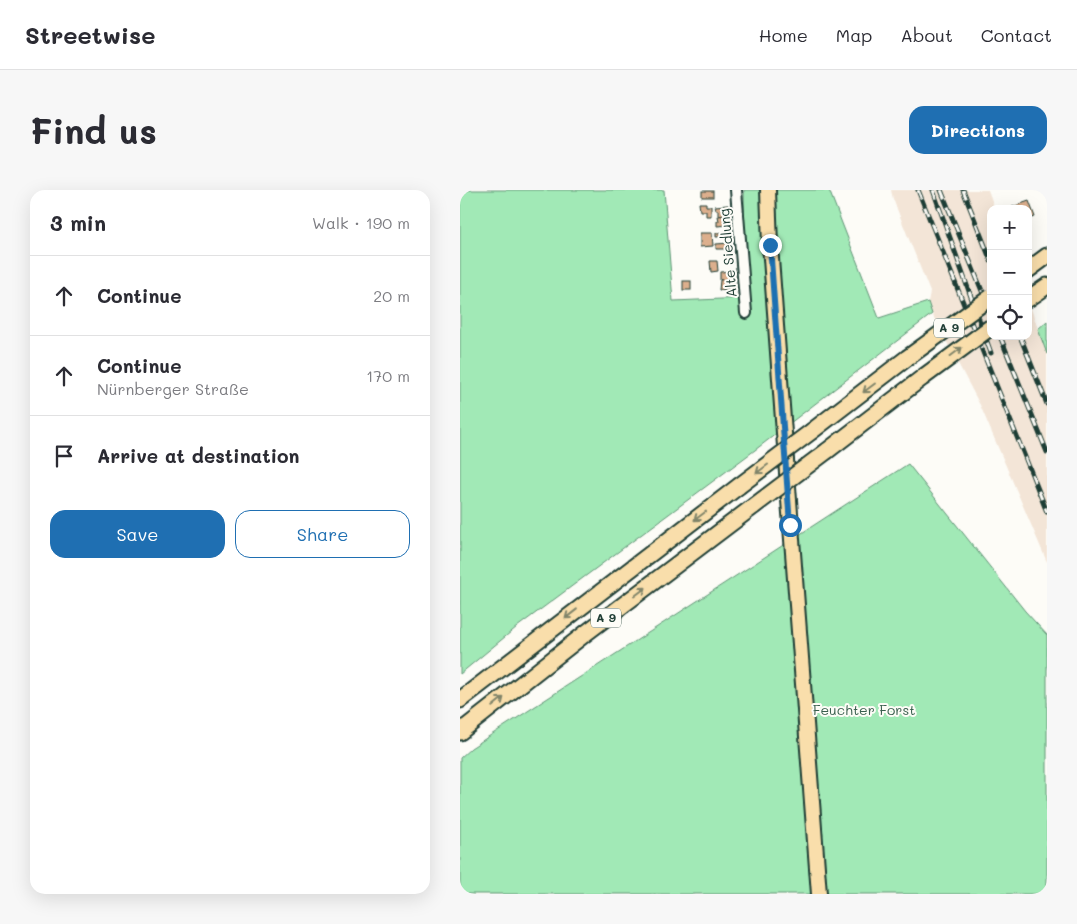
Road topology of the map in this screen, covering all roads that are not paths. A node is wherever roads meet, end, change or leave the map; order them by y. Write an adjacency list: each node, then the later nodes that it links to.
1 (736, 190): 8 (street, Alte Siedlung)
2 (768, 190): 12 (main road)
3 (1047, 256): 4 (highway)
4 (1032, 267)
5 (1047, 286): 6 (highway)
6 (1032, 297)
7 (987, 300): 10 (highway, A 9, one-way to 10, bridge)
8 (746, 314)
9 (987, 330): 11 (highway, A 9, one-way to 9, bridge)
10 (460, 700)
11 (460, 732)
12 (819, 894)

